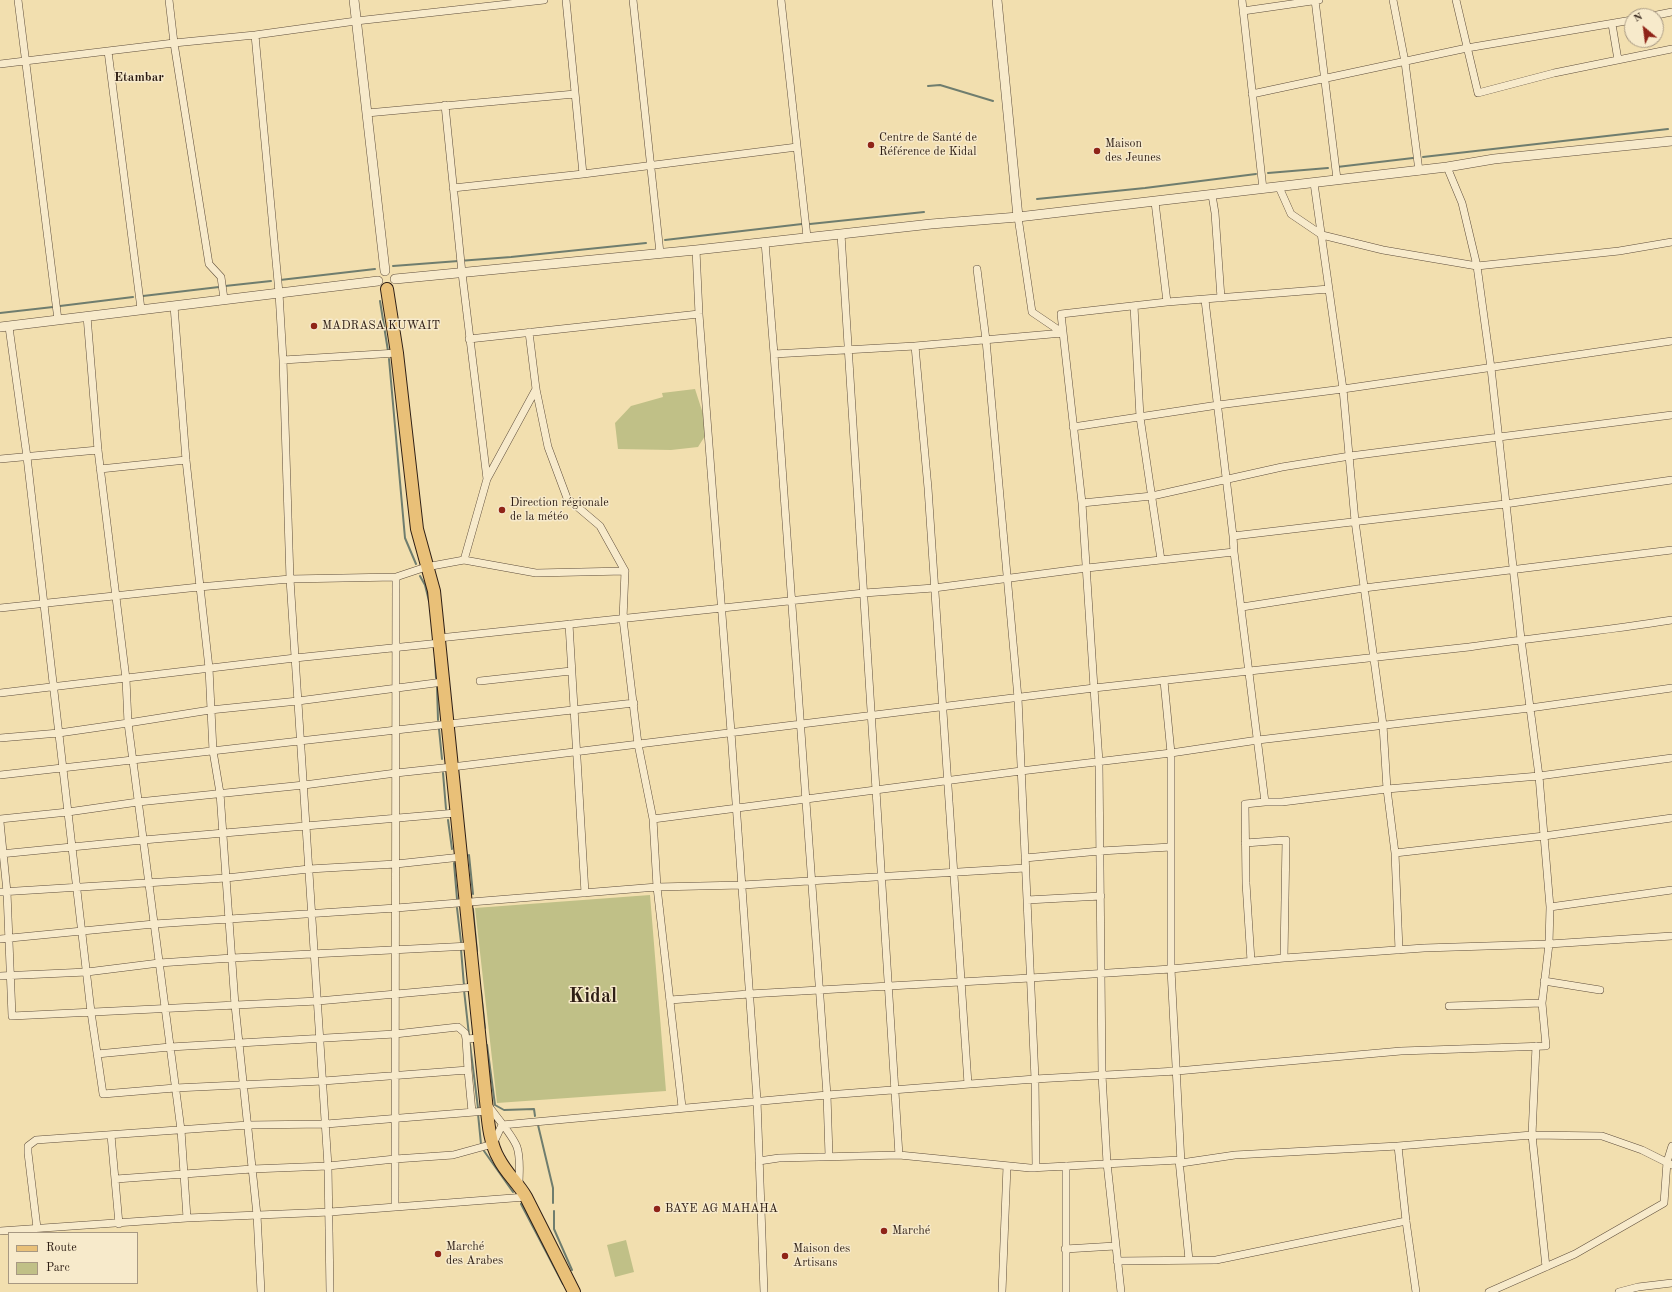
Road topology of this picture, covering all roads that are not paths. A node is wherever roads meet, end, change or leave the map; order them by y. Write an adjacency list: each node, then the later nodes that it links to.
1 (18, 0): 23 (street)
2 (169, 0): 18 (street)
3 (354, 0): 14 (street)
4 (544, 0): 14 (street)
5 (566, 0): 27 (street)
6 (633, 0): 33 (street)
7 (781, 0): 32 (street)
8 (997, 0): 44 (street)
9 (1242, 0): 13 (street)
10 (1316, 0): 13 (street); 26 (street)
11 (1394, 0): 24 (street)
12 (1456, 0): 19 (street)
13 (1243, 11): 28 (street)
14 (356, 21): 17 (street); 30 (street)
15 (1624, 22): 16 (street)
16 (1612, 24): 19 (street); 22 (street)
17 (255, 35): 18 (street); 59 (street)
18 (174, 43): 21 (street); 61 (street)
19 (1467, 48): 22 (street); 24 (street)
20 (1672, 48): 22 (street)
21 (108, 51): 23 (street); 66 (street)
22 (1618, 60)
23 (26, 61): 25 (street); 69 (street)
24 (1406, 62): 26 (street); 35 (street)
25 (0, 64)
26 (1325, 77): 28 (street); 37 (street)
27 (575, 94): 29 (street); 36 (street)
28 (1252, 94): 41 (street)
29 (445, 105): 30 (street); 40 (street)
30 (367, 113): 54 (street)
31 (1672, 141): 34 (street)
32 (797, 147): 33 (street); 47 (street)
33 (650, 166): 36 (street); 51 (street)
34 (1447, 167): 35 (street); 52 (street)
35 (1419, 170): 37 (street)
36 (583, 174): 40 (street)
37 (1337, 179): 38 (street)
38 (1314, 183): 39 (street); 46 (street)
39 (1279, 187): 41 (street); 46 (street)
40 (453, 188): 55 (street)
41 (1263, 189): 42 (street)
42 (1212, 195): 43 (street); 60 (street)
43 (1156, 202): 44 (street); 63 (street)
44 (1018, 217): 45 (street); 72 (street)
45 (841, 234): 47 (street); 77 (street)
46 (1322, 235): 52 (street); 58 (street)
47 (807, 237): 48 (street)
48 (765, 242): 50 (street); 79 (street)
49 (1672, 242): 52 (street)
50 (696, 250): 51 (street); 67 (street)
51 (660, 253): 55 (street)
52 (1477, 266): 81 (street)
53 (977, 269): 74 (street)
54 (386, 271): 56 (street); 57 (street)
55 (462, 273): 56 (street); 73 (street)
56 (395, 279): 57 (street)
57 (383, 285): 59 (street); 78 (main road)
58 (1329, 289): 60 (street); 83 (street)
59 (278, 292): 61 (street); 80 (street)
60 (1221, 298): 62 (street)
61 (224, 299): 64 (street)
62 (1205, 300): 63 (street); 84 (street)
63 (1167, 302): 65 (street)
64 (174, 306): 66 (street); 93 (street)
65 (1134, 306): 72 (street); 86 (street)
66 (141, 309): 68 (street)
67 (699, 314): 71 (street); 123 (street)
68 (87, 316): 69 (street); 89 (street)
69 (58, 320): 70 (street)
70 (5, 327): 91 (street)
71 (528, 332): 73 (street); 82 (street)
72 (1063, 333): 74 (street); 87 (street)
73 (469, 339): 95 (street)
74 (986, 340): 76 (street); 113 (street)
75 (1672, 341): 81 (street)
76 (915, 346): 77 (street); 115 (street)
77 (849, 350): 79 (street); 117 (street)
78 (397, 353): 80 (street); 107 (main road)
79 (774, 354): 119 (street)
80 (282, 360): 112 (street)
81 (1491, 368): 83 (street); 88 (street)
82 (536, 389): 95 (street); 110 (street)
83 (1343, 389): 84 (street); 90 (street)
84 (1218, 404): 86 (street); 96 (street)
85 (1672, 415): 88 (street)
86 (1140, 417): 87 (street); 98 (street)
87 (1073, 427): 99 (street)
88 (1498, 438): 90 (street); 100 (street)
89 (98, 450): 91 (street); 94 (street)
90 (1350, 456): 96 (street); 101 (street)
91 (27, 457): 92 (street); 120 (street)
92 (0, 460)
93 (186, 460): 94 (street); 114 (street)
94 (100, 469): 118 (street)
95 (487, 479): 105 (street)
96 (1226, 480): 98 (street); 102 (street)
97 (1672, 480): 100 (street)
98 (1152, 496): 99 (street); 106 (street)
99 (1082, 503): 108 (street)
100 (1505, 504): 101 (street); 109 (street)
101 (1355, 521): 102 (street); 116 (street)
102 (1233, 536): 104 (street)
103 (1672, 550): 109 (street)
104 (1234, 552): 106 (street); 121 (street)
105 (464, 560): 107 (street); 110 (street)
106 (1161, 560): 108 (street)
107 (426, 567): 111 (street); 128 (main road)
108 (1087, 568): 113 (street); 140 (street)
109 (1514, 570): 116 (street); 127 (street)
110 (625, 571): 124 (street)
111 (396, 577): 112 (street); 129 (street)
112 (290, 579): 114 (street); 130 (street)
113 (1008, 579): 115 (street); 144 (street)
114 (199, 587): 118 (street); 132 (street)
115 (934, 588): 117 (street); 147 (street)
116 (1364, 588): 121 (street); 131 (street)
117 (864, 593): 119 (street); 151 (street)
118 (115, 596): 120 (street); 135 (street)
119 (791, 600): 123 (street); 154 (street)
120 (44, 604): 122 (street); 139 (street)
121 (1242, 607): 133 (street)
122 (0, 608)
123 (721, 608): 124 (street); 157 (street)
124 (624, 619): 126 (street); 146 (street)
125 (1672, 620): 127 (street)
126 (569, 624): 128 (street); 134 (street)
127 (1520, 639): 131 (street); 148 (street)
128 (440, 641): 129 (street); 138 (main road)
129 (397, 648): 130 (street); 142 (street)
130 (296, 658): 132 (street); 145 (street)
131 (1373, 658): 133 (street); 155 (street)
132 (209, 668): 135 (street); 149 (street)
133 (1249, 670): 137 (street); 161 (street)
134 (572, 671): 136 (street); 150 (street)
135 (126, 679): 139 (street); 152 (street)
136 (480, 681)
137 (1164, 681): 140 (street); 165 (street)
138 (443, 682): 142 (street); 153 (main road)
139 (54, 687): 143 (street); 158 (street)
140 (1094, 688): 144 (street); 168 (street)
141 (1672, 688): 148 (street)
142 (395, 689): 145 (street); 156 (street)
143 (0, 694)
144 (1018, 698): 147 (street); 171 (street)
145 (298, 701): 149 (street); 160 (street)
146 (634, 703): 150 (street); 162 (street)
147 (942, 707): 151 (street); 175 (street)
148 (1530, 708): 155 (street); 174 (street)
149 (210, 710): 152 (street); 163 (street)
150 (574, 710): 153 (street); 164 (street)
151 (872, 716): 154 (street); 178 (street)
152 (128, 723): 158 (street); 167 (street)
153 (447, 724): 156 (street); 169 (main road)
154 (800, 724): 157 (street); 180 (street)
155 (1383, 725): 161 (street); 177 (street)
156 (396, 730): 160 (street); 172 (street)
157 (731, 732): 162 (street); 183 (street)
158 (59, 733): 159 (street); 170 (street)
159 (0, 738)
160 (301, 740): 163 (street); 176 (street)
161 (1258, 740): 165 (street); 182 (street)
162 (638, 744): 164 (street); 188 (street)
163 (213, 751): 167 (street); 179 (street)
164 (577, 751): 169 (street); 215 (street)
165 (1171, 753): 168 (street); 195 (street)
166 (1672, 758): 174 (street)
167 (133, 760): 170 (street); 181 (street)
168 (1099, 762): 171 (street); 197 (street)
169 (452, 767): 172 (street); 185 (main road)
170 (63, 768): 173 (street); 184 (street)
171 (1021, 770): 175 (street); 201 (street)
172 (396, 773): 176 (street); 186 (street)
173 (0, 775)
174 (1538, 776): 177 (street); 192 (street)
175 (947, 780): 178 (street); 205 (street)
176 (304, 785): 179 (street); 190 (street)
177 (1387, 789): 182 (street); 198 (street)
178 (876, 790): 180 (street); 206 (street)
179 (220, 793): 181 (street); 191 (street)
180 (806, 799): 183 (street); 208 (street)
181 (138, 802): 184 (street); 193 (street)
182 (1265, 802): 194 (street)
183 (736, 808): 188 (street); 210 (street)
184 (68, 812): 189 (street); 196 (street)
185 (456, 813): 186 (street); 200 (main road)
186 (396, 818): 190 (street); 202 (street)
187 (1672, 818): 192 (street)
188 (653, 819): 211 (street)
189 (0, 821): 199 (street)
190 (306, 825): 191 (street); 204 (street)
191 (223, 833): 193 (street); 207 (street)
192 (1544, 836): 198 (street); 219 (street)
193 (143, 840): 196 (street); 209 (street)
194 (1245, 843): 234 (street); 235 (street)
195 (1170, 847): 197 (street); 237 (street)
196 (72, 848): 199 (street); 212 (street)
197 (1100, 851): 201 (street); 216 (street)
198 (1395, 853): 231 (street)
199 (2, 854): 214 (street)
200 (461, 857): 202 (street); 218 (main road)
201 (1025, 858): 203 (street)
202 (396, 864): 204 (street); 220 (street)
203 (1025, 868): 205 (street); 217 (street)
204 (309, 869): 207 (street); 221 (street)
205 (954, 873): 206 (street); 244 (street)
206 (882, 877): 208 (street); 245 (street)
207 (226, 878): 209 (street); 222 (street)
208 (812, 881): 210 (street); 247 (street)
209 (149, 883): 212 (street); 223 (street)
210 (742, 885): 211 (street); 250 (street)
211 (657, 887): 215 (street); 252 (street)
212 (77, 888): 214 (street); 224 (street)
213 (1672, 890): 219 (street)
214 (4, 892): 226 (street)
215 (585, 893): 218 (street)
216 (1101, 896): 217 (street); 239 (street)
217 (1027, 900): 242 (street)
218 (465, 903): 220 (street); 229 (main road)
219 (1550, 906): 228 (street)
220 (396, 908): 221 (street); 230 (street)
221 (312, 914): 222 (street); 232 (street)
222 (230, 920): 223 (street); 233 (street)
223 (154, 924): 224 (street); 236 (street)
224 (82, 930): 226 (street); 238 (street)
225 (1672, 936): 228 (street)
226 (9, 938): 227 (street); 240 (street)
227 (0, 939)
228 (1549, 944): 231 (street); 243 (street)
229 (470, 946): 230 (street); 246 (main road)
230 (396, 949): 232 (street); 249 (street)
231 (1399, 950): 234 (street)
232 (315, 955): 233 (street); 251 (street)
233 (232, 958): 236 (street); 254 (street)
234 (1284, 958): 235 (street)
235 (1251, 961): 237 (street)
236 (159, 963): 238 (street); 256 (street)
237 (1171, 969): 239 (street); 267 (street)
238 (86, 972): 240 (street); 257 (street)
239 (1102, 973): 242 (street); 269 (street)
240 (11, 975): 241 (street); 257 (street)
241 (0, 976)
242 (1030, 978): 244 (street); 270 (street)
243 (1544, 981): 248 (street); 253 (street)
244 (961, 982): 245 (street); 272 (street)
245 (889, 986): 247 (street); 275 (street)
246 (474, 987): 249 (street); 260 (main road)
247 (820, 990): 250 (street); 276 (street)
248 (1600, 990)
249 (395, 993): 251 (street); 258 (street)
250 (749, 994): 252 (street); 277 (street)
251 (318, 1000): 254 (street); 259 (street)
252 (670, 1000): 279 (street)
253 (1542, 1003): 255 (street); 263 (street)
254 (236, 1005): 256 (street); 262 (street)
255 (1449, 1006)
256 (165, 1008): 257 (street); 264 (street)
257 (91, 1012): 265 (street)
258 (395, 1034): 259 (street); 261 (street); 268 (street)
259 (320, 1037): 262 (street); 271 (street)
260 (479, 1038): 261 (street); 278 (main road)
261 (466, 1039): 266 (street)
262 (239, 1043): 264 (street); 273 (street)
263 (1536, 1046): 267 (street); 287 (street)
264 (170, 1047): 265 (street); 274 (street)
265 (97, 1054): 274 (street)
266 (468, 1070): 268 (street); 280 (street)
267 (1177, 1071): 269 (street); 295 (street)
268 (395, 1075): 271 (street); 281 (street)
269 (1102, 1075): 270 (street); 296 (street)
270 (1035, 1079): 272 (street); 301 (street)
271 (323, 1081): 273 (street); 282 (street)
272 (968, 1084): 275 (street)
273 (244, 1085): 274 (street); 283 (street)
274 (175, 1088): 285 (street)
275 (896, 1090): 276 (street); 291 (street)
276 (827, 1095): 277 (street); 292 (street)
277 (757, 1100): 279 (street); 294 (street)
278 (486, 1106): 280 (street); 284 (street); 288 (main road)
279 (682, 1107): 284 (street)
280 (472, 1112): 281 (street)
281 (394, 1119): 282 (street); 293 (street)
282 (326, 1124): 283 (street); 298 (street)
283 (248, 1125): 285 (street); 302 (street)
284 (502, 1125): 288 (street); 305 (street)
285 (181, 1130): 286 (street); 303 (street)
286 (112, 1135): 304 (street); 313 (street)
287 (1532, 1136): 289 (street); 297 (street); 319 (street)
288 (493, 1144): 293 (street); 305 (main road)
289 (1398, 1146): 295 (street); 311 (street)
290 (1672, 1146): 297 (street)
291 (899, 1154): 292 (street); 299 (street)
292 (829, 1156): 294 (street)
293 (395, 1159): 298 (street); 307 (street)
294 (759, 1161): 324 (street)
295 (1180, 1161): 296 (street); 317 (street)
296 (1107, 1163): 300 (street); 315 (street)
297 (1669, 1164): 319 (street)
298 (328, 1166): 302 (street); 308 (street)
299 (1007, 1166): 301 (street); 325 (street)
300 (1066, 1166): 301 (street); 316 (street)
301 (1036, 1168)
302 (252, 1169): 303 (street); 309 (street)
303 (183, 1174): 304 (street); 310 (street)
304 (116, 1179): 312 (street)
305 (519, 1185): 306 (main road)
306 (526, 1197): 307 (street); 323 (main road)
307 (394, 1206): 308 (street)
308 (330, 1212): 309 (street); 322 (street)
309 (257, 1215): 310 (street); 321 (street)
310 (186, 1218): 312 (street)
311 (1406, 1221): 317 (street); 328 (street)
312 (119, 1224): 313 (street)
313 (37, 1228): 314 (street)
314 (0, 1231)
315 (1115, 1246): 316 (street); 318 (street)
316 (1065, 1249): 326 (street)
317 (1189, 1260): 318 (street)
318 (1116, 1261): 327 (street)
319 (1546, 1268): 329 (street)
320 (1672, 1283): 330 (street)
321 (261, 1292)
322 (330, 1292)
323 (574, 1292)
324 (764, 1292)
325 (1002, 1292)
326 (1066, 1292)
327 (1121, 1292)
328 (1416, 1292)
329 (1489, 1292)
330 (1619, 1292)

